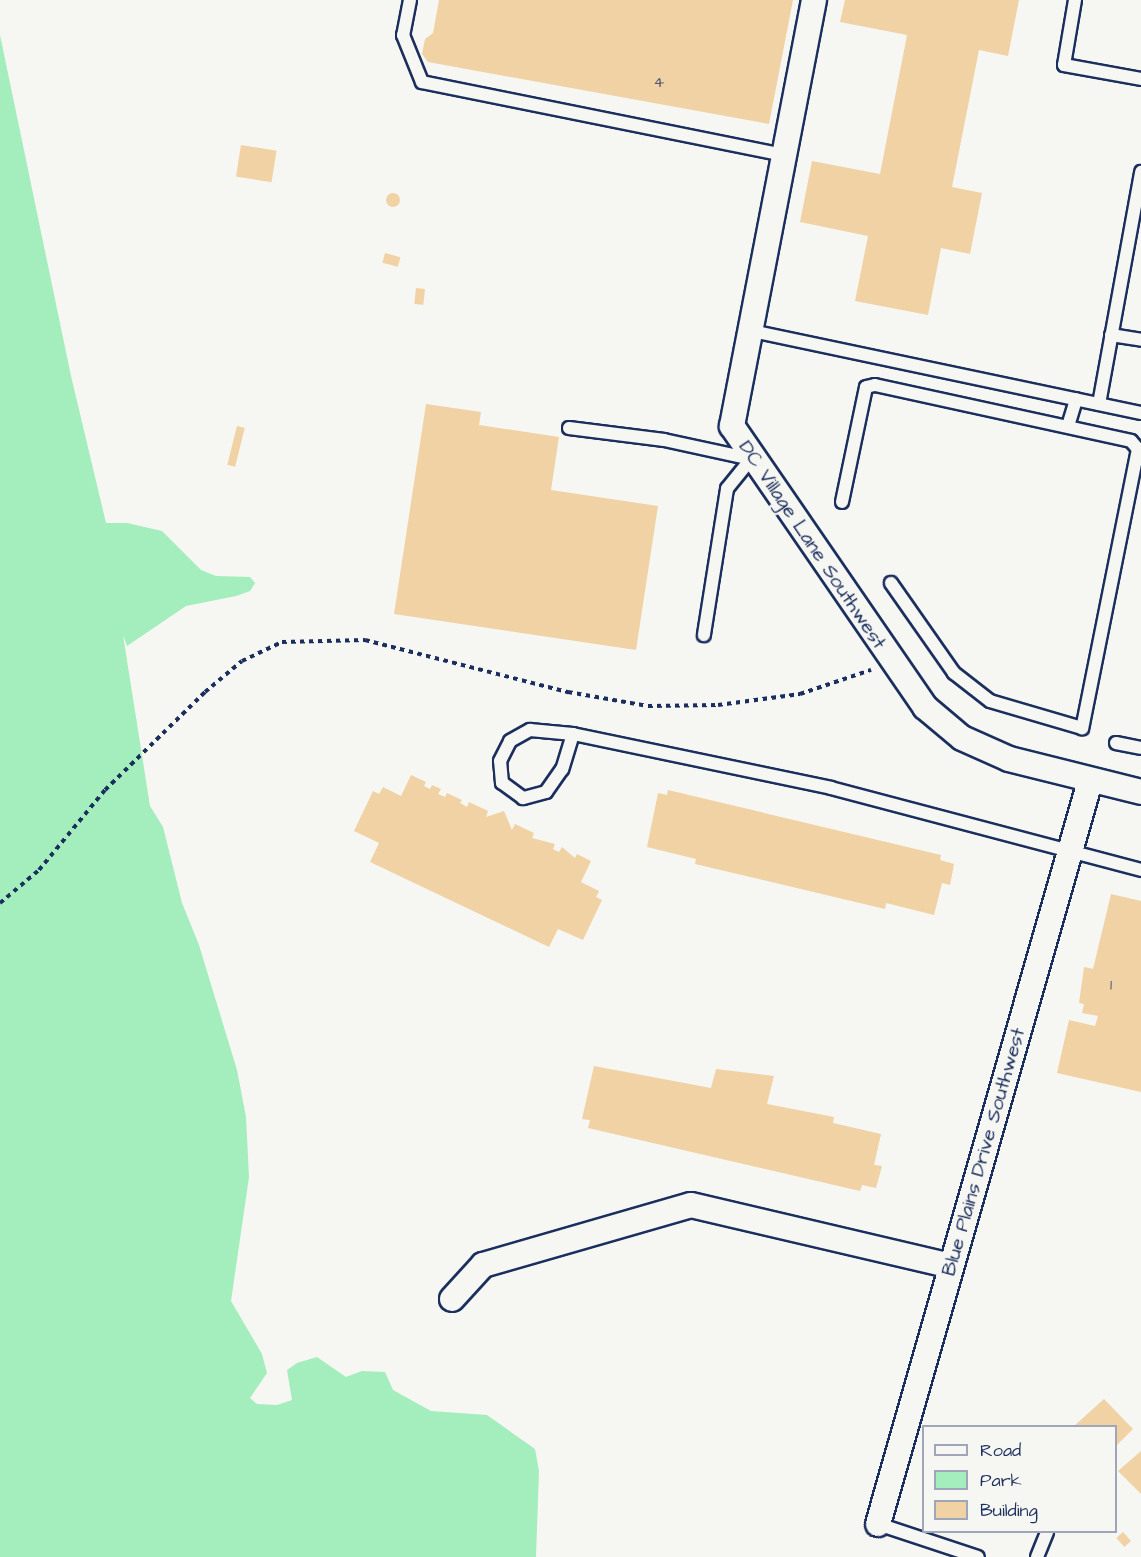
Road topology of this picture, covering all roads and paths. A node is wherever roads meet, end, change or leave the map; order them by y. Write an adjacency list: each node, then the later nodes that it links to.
1 (410, 0): 5 (lane)
2 (814, 0): 5 (street, DC Village Lane Southwest)
3 (1075, 0): 4 (lane)
4 (1141, 79)
5 (785, 156): 7 (street, DC Village Lane Southwest)
6 (1141, 173): 8 (lane)
7 (752, 331): 10 (lane); 15 (street, DC Village Lane Southwest)
8 (1111, 335): 9 (lane); 11 (lane)
9 (1141, 340)
10 (1076, 399): 11 (lane); 13 (lane)
11 (1099, 404): 12 (lane)
12 (1141, 413)
13 (1068, 426): 16 (lane); 17 (lane)
14 (569, 428): 15 (lane)
15 (751, 459): 18 (lane); 19 (street, DC Village Lane Southwest)
16 (842, 502)
17 (891, 584)
18 (704, 634)
19 (891, 662): 23 (street, DC Village Lane Southwest); 27 (path)
20 (573, 734): 20 (lane); 25 (lane)
21 (1116, 743): 22 (lane)
22 (1141, 748)
23 (1090, 781): 24 (street, DC Village Lane Southwest); 25 (street, Blue Plains Drive Southwest)
24 (1141, 792)
25 (1070, 853): 26 (lane); 28 (street, Blue Plains Drive Southwest)
26 (1141, 870)
27 (0, 903)
28 (951, 1266): 29 (street); 30 (street, Blue Plains Drive Southwest)
29 (452, 1299)
30 (878, 1524): 32 (lane)
31 (1047, 1533): 33 (lane)
32 (978, 1557)
33 (1037, 1557)

